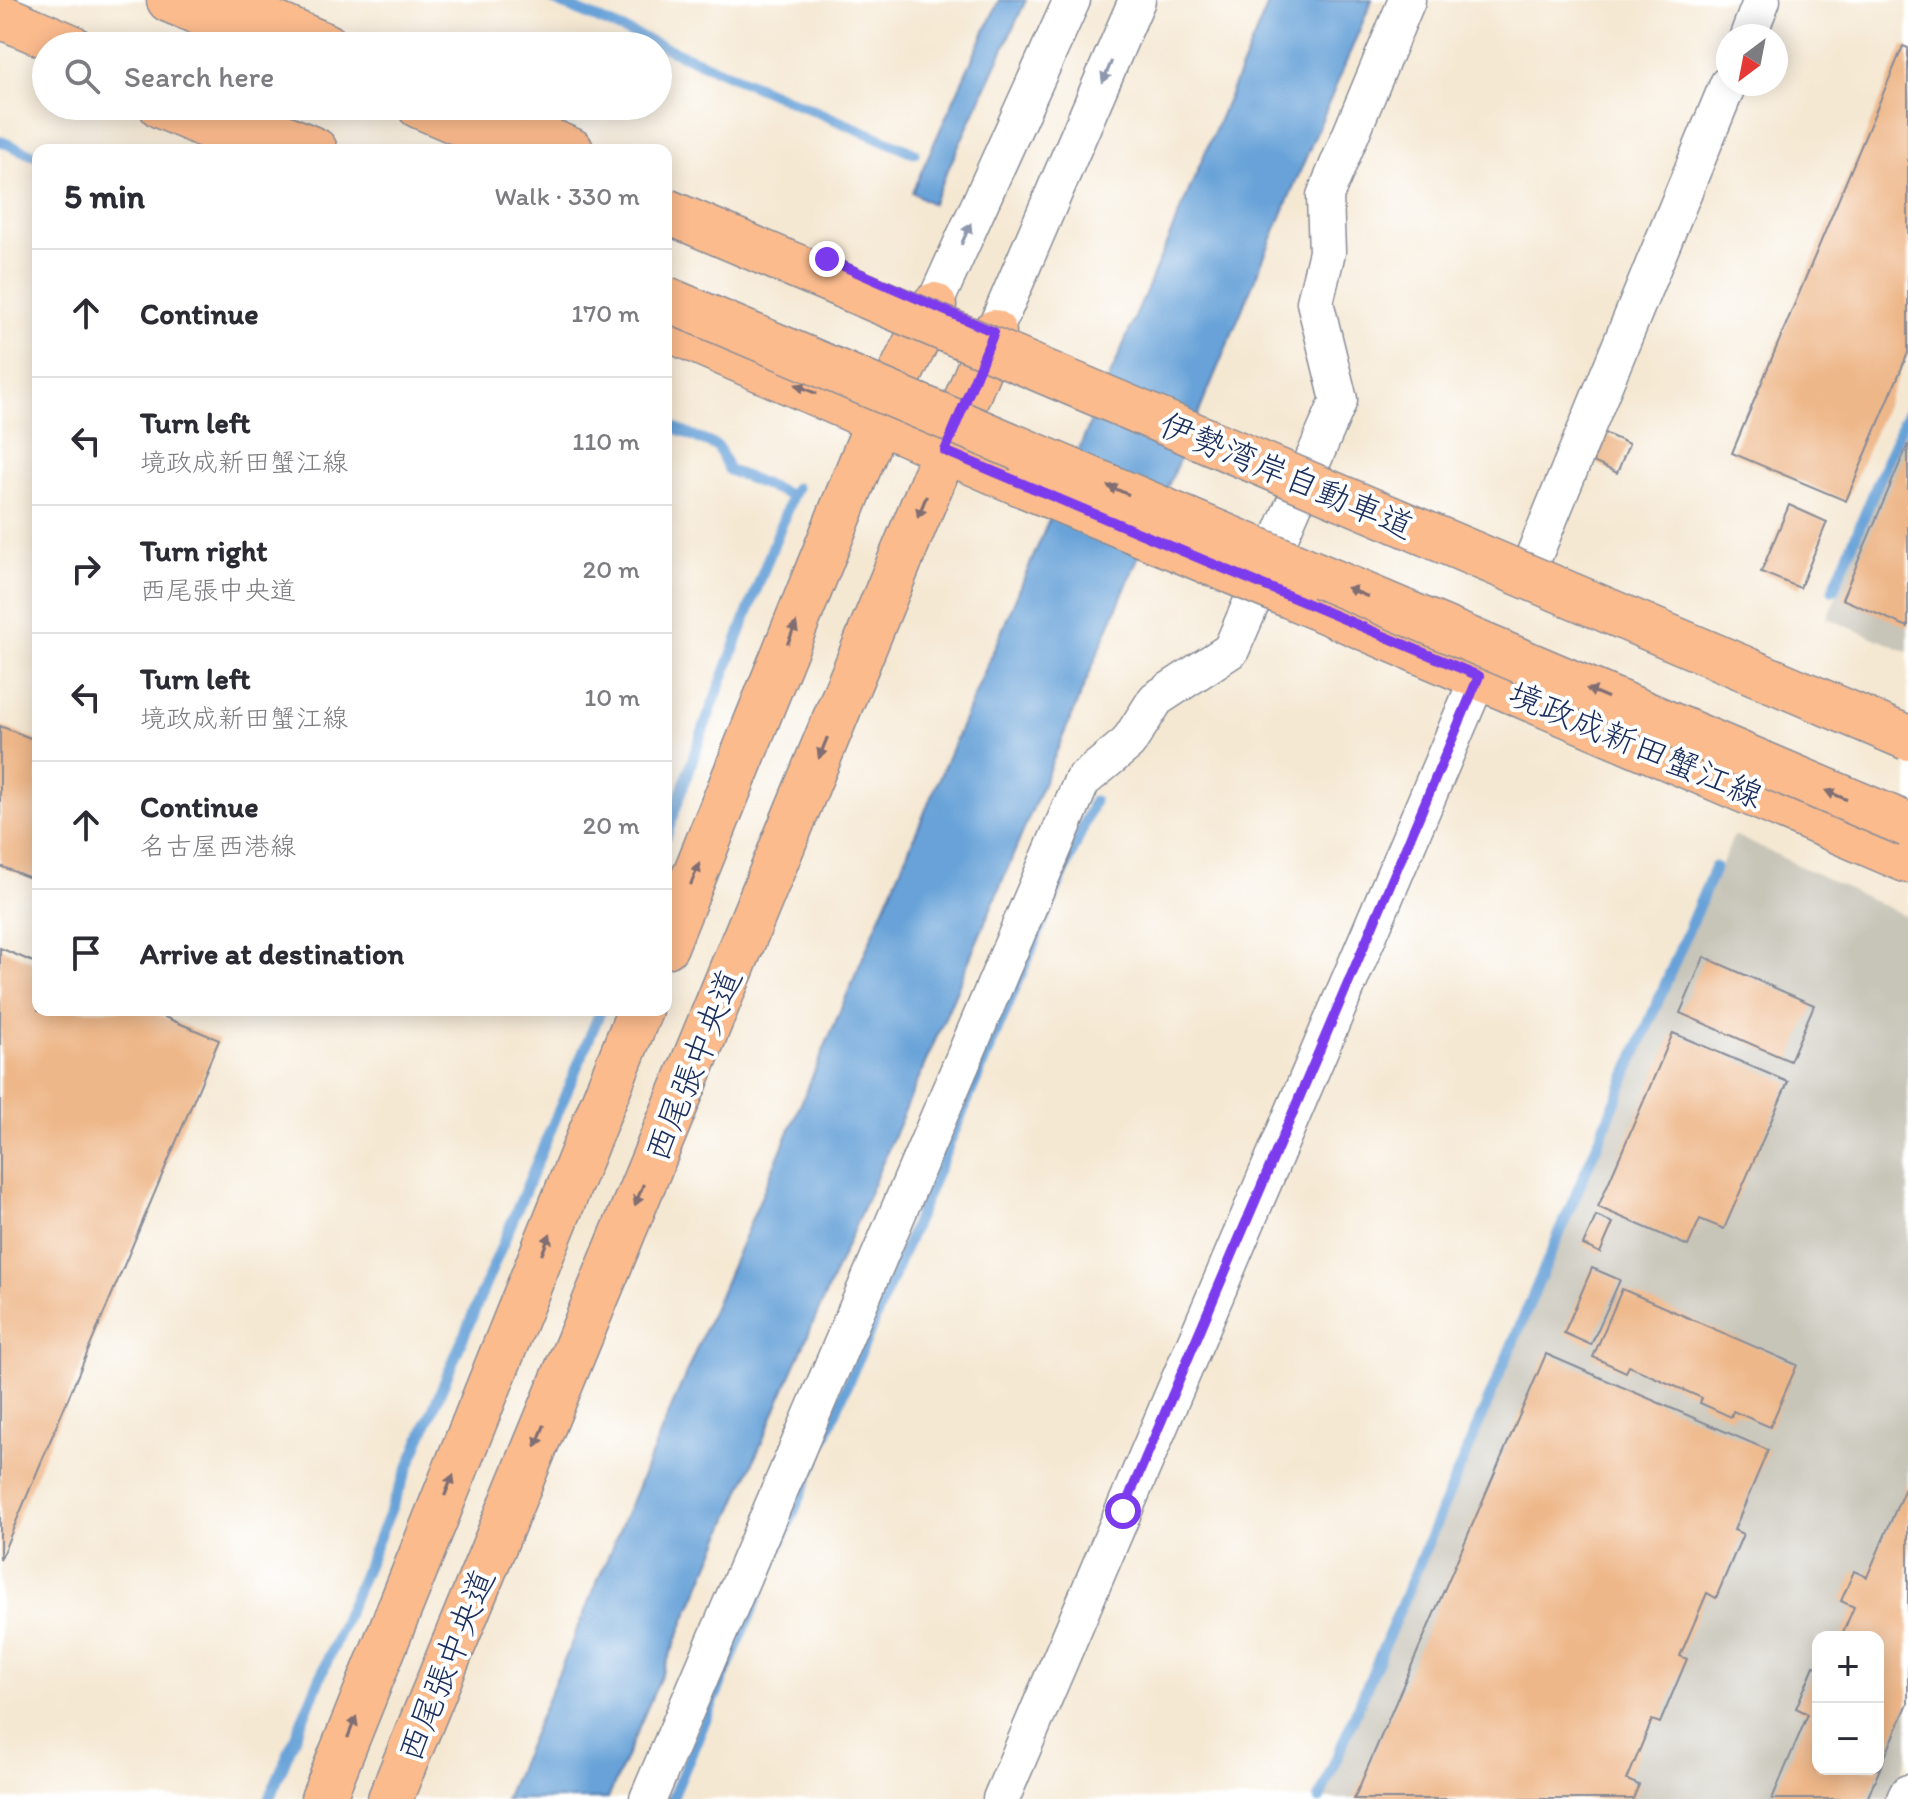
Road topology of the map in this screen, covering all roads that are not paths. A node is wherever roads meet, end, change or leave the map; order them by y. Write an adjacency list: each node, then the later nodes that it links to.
1 (169, 0): 10 (main road)
2 (219, 0): 11 (main road)
3 (1072, 0): 26 (street, one-way to 3)
4 (1137, 0): 28 (street, one-way to 28)
5 (1407, 0): 42 (street)
6 (1762, 0): 8 (street)
7 (0, 16): 9 (main road)
8 (1753, 24)
9 (37, 32)
10 (245, 32)
11 (294, 32)
12 (0, 35): 13 (main road)
13 (32, 50)
14 (1723, 96): 31 (street)
15 (193, 120): 19 (main road)
16 (244, 120): 20 (main road)
17 (452, 120): 21 (main road)
18 (501, 120): 22 (main road)
19 (247, 144)
20 (301, 144)
21 (508, 144)
22 (557, 144)
23 (672, 194): 26 (main road)
24 (672, 214): 34 (main road, 伊勢湾岸自動車道, bridge)
25 (672, 302): 35 (main road, one-way to 25, bridge)
26 (934, 305): 28 (main road); 29 (main road, 西尾張中央道)
27 (672, 331): 29 (main road, 境政成新田蟹江線, one-way to 27)
28 (994, 332): 30 (main road, 西尾張中央道); 31 (main road)
29 (878, 420): 30 (main road, 境政成新田蟹江線); 37 (main road, 西尾張中央道, one-way to 29)
30 (945, 451): 32 (main road, 境政成新田蟹江線, bridge); 41 (main road, 西尾張中央道, one-way to 41)
31 (1531, 563): 33 (main road)
32 (1479, 676): 36 (main road, 境政成新田蟹江線); 43 (street)
33 (1908, 719)
34 (1908, 738)
35 (1908, 825)
36 (1908, 861)
37 (672, 931)
38 (638, 1016): 40 (main road, 西尾張中央道, one-way to 38)
39 (1908, 1793): 44 (street)
40 (323, 1799)
41 (390, 1799)
42 (648, 1799)
43 (1001, 1799)
44 (1905, 1799)

